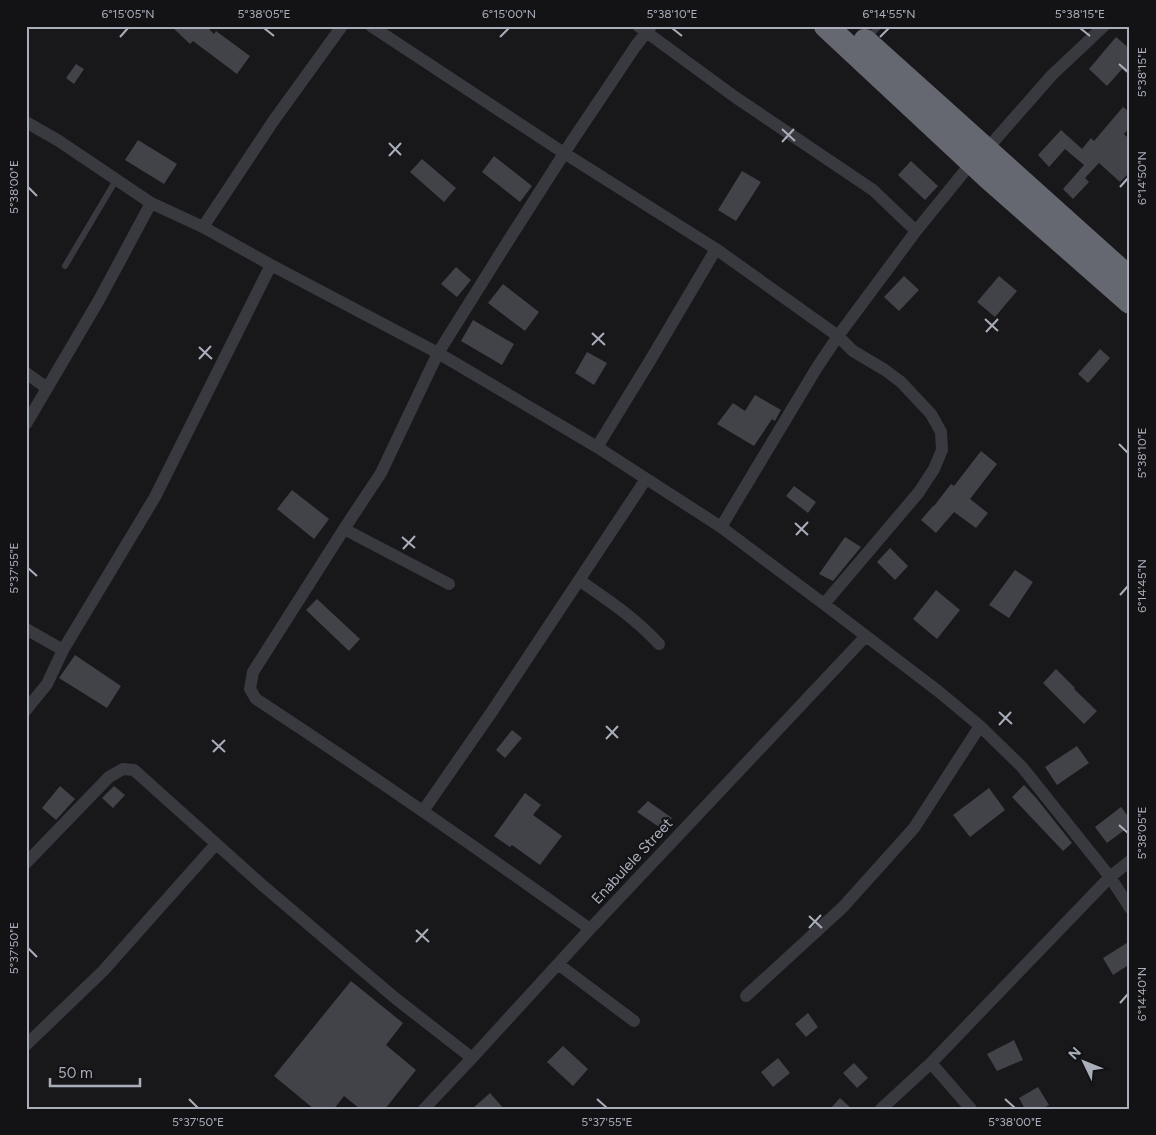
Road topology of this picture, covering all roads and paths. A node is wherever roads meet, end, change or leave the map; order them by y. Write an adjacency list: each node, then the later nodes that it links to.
1 (342, 26): 12 (street)
2 (371, 26): 8 (street)
3 (826, 26): 9 (highway)
4 (1104, 26): 9 (street)
5 (645, 28): 8 (street); 13 (street)
6 (865, 31): 9 (highway)
7 (26, 122): 10 (street)
8 (564, 154): 14 (street); 20 (street)
9 (979, 155): 13 (street); 17 (highway); 18 (highway)
10 (116, 180): 11 (street); 16 (lane)
11 (151, 203): 12 (street); 22 (street)
12 (203, 227): 15 (street)
13 (916, 232): 19 (street)
14 (716, 249): 19 (street); 24 (street)
15 (270, 265): 20 (street); 34 (street)
16 (65, 266)
17 (1130, 279)
18 (1130, 302)
19 (838, 336): 26 (street); 30 (street)
20 (438, 353): 24 (street); 27 (street)
21 (26, 373): 22 (street)
22 (48, 388): 23 (street)
23 (26, 424)
24 (597, 447): 25 (street)
25 (646, 479): 26 (street); 28 (street)
26 (721, 528): 30 (street)
27 (344, 529): 29 (street); 37 (street)
28 (579, 580): 33 (street); 37 (street)
29 (449, 584)
30 (824, 604): 32 (street)
31 (26, 629): 34 (street)
32 (866, 636): 36 (street); 43 (street, Enabulele Street)
33 (659, 644)
34 (63, 650): 35 (street)
35 (26, 710)
36 (980, 726): 41 (street); 45 (street)
37 (423, 811): 43 (street)
38 (216, 844): 40 (street); 47 (street); 48 (street)
39 (1130, 861): 41 (street)
40 (26, 863)
41 (1110, 877): 42 (street); 49 (street)
42 (1130, 908)
43 (590, 929): 44 (street, Enabulele Street)
44 (558, 964): 46 (street); 48 (street, Enabulele Street)
45 (746, 996)
46 (634, 1021)
47 (26, 1045)
48 (472, 1058): 50 (street, Enabulele Street)
49 (931, 1063): 51 (street); 52 (street)
50 (424, 1109)
51 (881, 1109)
52 (971, 1109)

